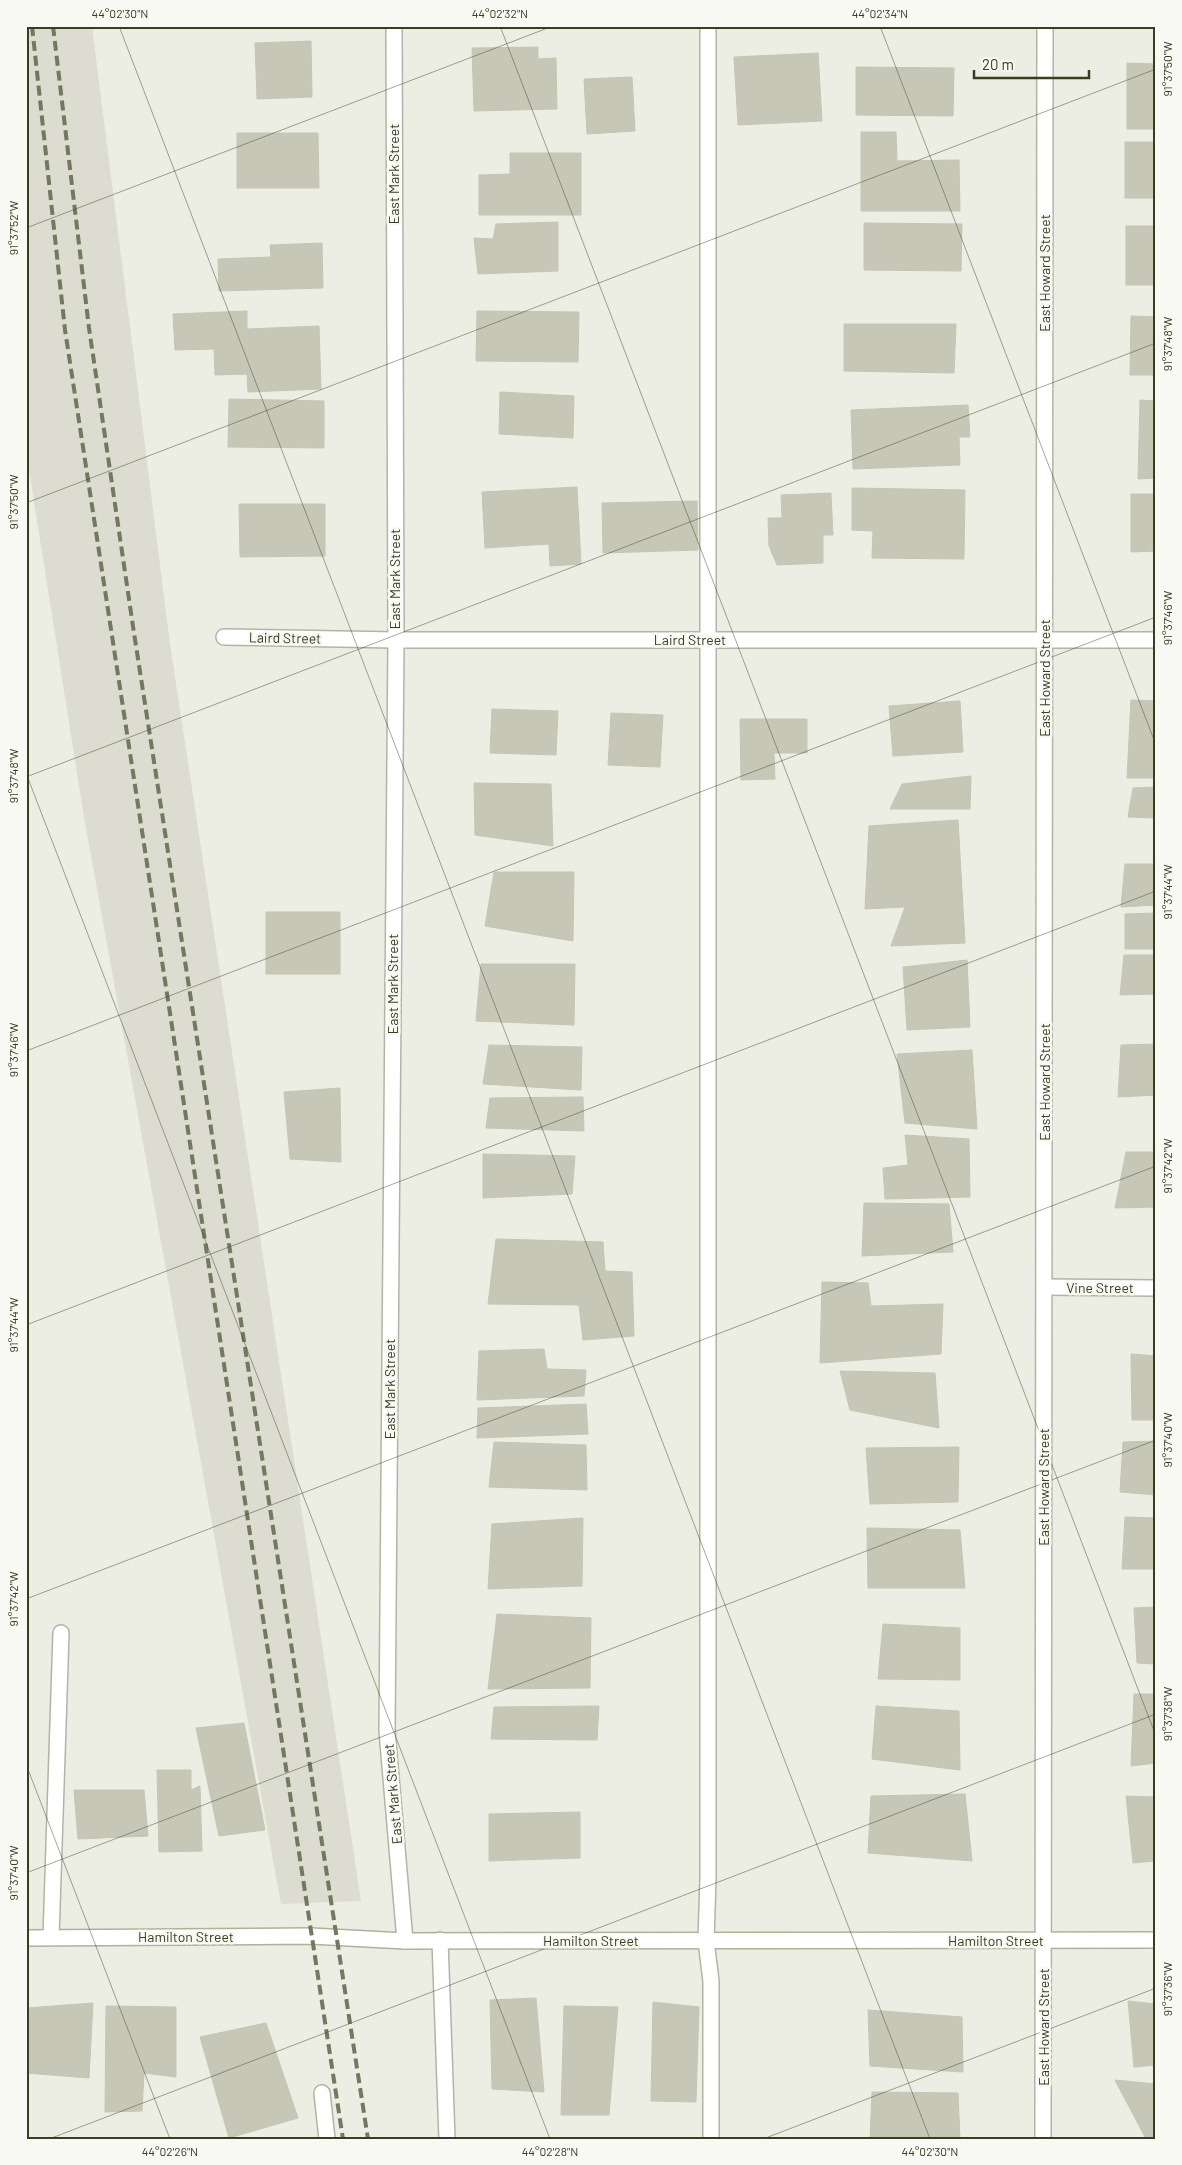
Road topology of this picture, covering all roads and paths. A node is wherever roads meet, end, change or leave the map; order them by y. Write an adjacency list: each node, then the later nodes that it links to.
1 (394, 26): 5 (street, East Mark Street)
2 (708, 26): 6 (street)
3 (1046, 26): 7 (street, East Howard Street)
4 (224, 638): 5 (street, Laird Street)
5 (396, 640): 6 (street, Laird Street); 14 (street, East Mark Street)
6 (709, 640): 7 (street, Laird Street); 17 (street)
7 (1045, 640): 8 (street, Laird Street); 9 (street, East Howard Street)
8 (1156, 640)
9 (1044, 1288): 10 (street, Vine Street); 18 (street, East Howard Street)
10 (1156, 1288)
11 (61, 1633): 12 (street)
12 (51, 1937): 13 (street, Hamilton Street); 14 (street, Hamilton Street)
13 (26, 1938)
14 (405, 1940): 15 (street, Hamilton Street)
15 (440, 1940): 17 (street, Hamilton Street); 21 (street)
16 (1156, 1940): 18 (street, Hamilton Street)
17 (706, 1941): 18 (street, Hamilton Street); 22 (street)
18 (1044, 1941): 23 (street, East Howard Street)
19 (322, 2093): 20 (street)
20 (327, 2139)
21 (447, 2139)
22 (710, 2139)
23 (1044, 2139)

